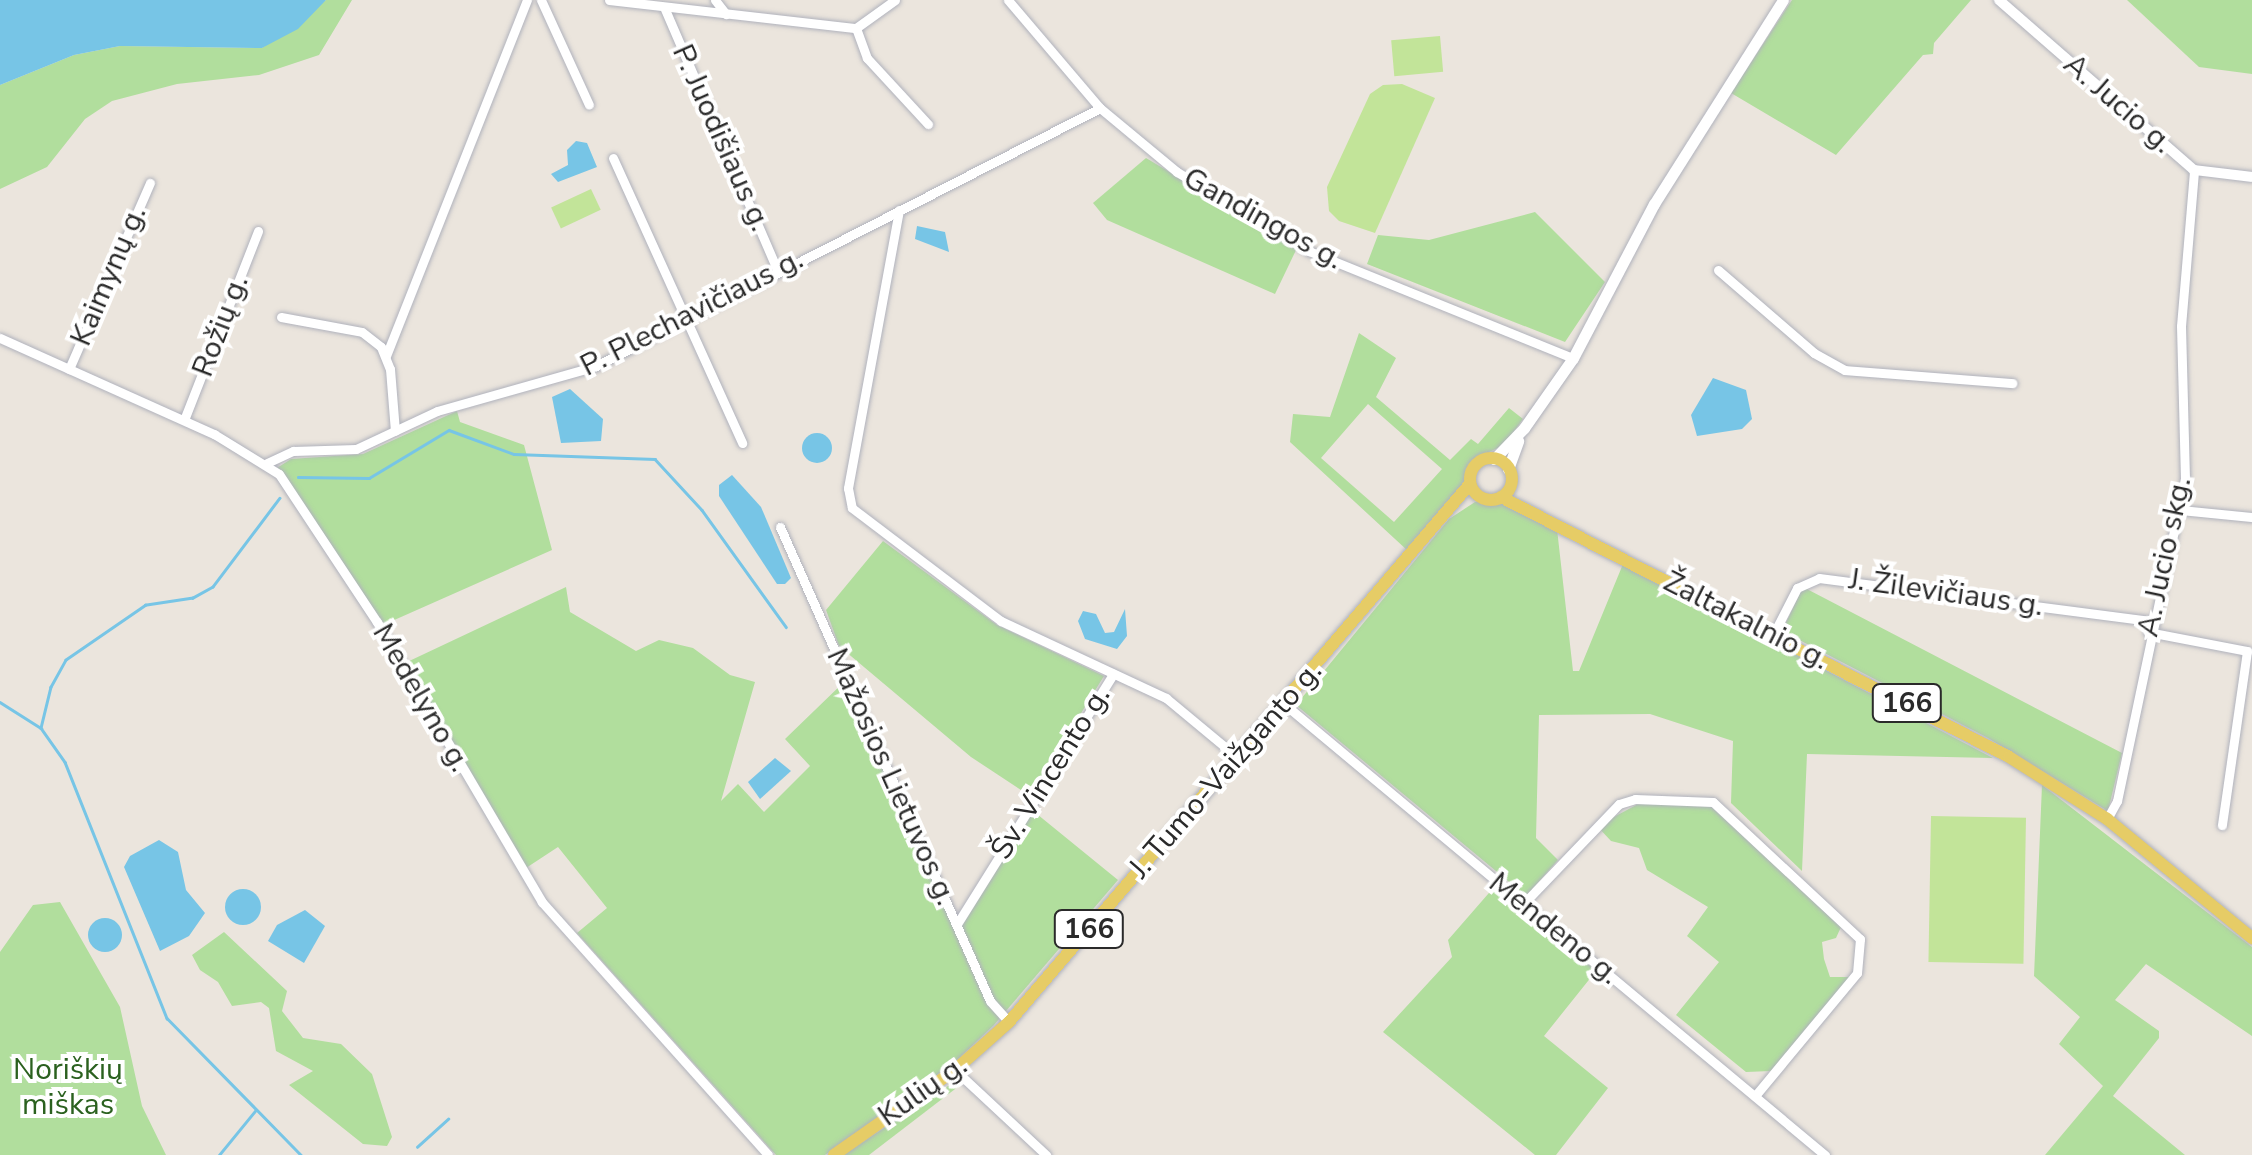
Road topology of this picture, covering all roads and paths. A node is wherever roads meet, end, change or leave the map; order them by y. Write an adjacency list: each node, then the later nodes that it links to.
1 (527, 0): 26 (street)
2 (541, 0): 12 (street)
3 (609, 0): 9 (street)
4 (714, 0): 10 (street)
5 (895, 0): 11 (street)
6 (1008, 0): 13 (street, Gandingos g.)
7 (1783, 0): 27 (main road)
8 (1999, 0): 16 (street, A. Jucio g.)
9 (664, 8): 10 (street); 21 (street, P. Juodišiaus g.)
10 (726, 14): 11 (street)
11 (856, 28): 14 (street)
12 (589, 105)
13 (1100, 108): 19 (street, P. Plechavičiaus g.); 27 (street, Gandingos g.)
14 (928, 124)
15 (613, 158): 24 (street)
16 (2194, 170): 17 (street, A. Jucio g.); 40 (street, A. Jucio skg.)
17 (2252, 177)
18 (150, 183): 28 (street, Kaimynų g.)
19 (899, 210): 21 (street, P. Plechavičiaus g.); 46 (street)
20 (258, 231): 30 (street, Rožių g.)
21 (778, 269): 24 (street, P. Plechavičiaus g.)
22 (1718, 270): 29 (street)
23 (281, 316): 26 (street)
24 (690, 318): 32 (street, P. Plechavičiaus g.); 33 (street)
25 (0, 338): 28 (street, Medelyno g.)
26 (386, 356): 32 (street)
27 (1573, 358): 31 (main road)
28 (69, 369): 30 (street, Medelyno g.)
29 (2012, 383)
30 (184, 420): 35 (street, Medelyno g.)
31 (1524, 428): 34 (main road); 36 (main road)
32 (395, 430): 35 (street, P. Plechavičiaus g.)
33 (742, 443)
34 (1494, 458): 36 (main road); 37 (main road, 166)
35 (267, 463): 57 (street, Medelyno g.)
36 (1508, 468): 38 (main road)
37 (1470, 484): 39 (main road); 41 (main road, J. Tumo-Vaižganto g. / 166)
38 (1506, 492): 39 (main road); 45 (main road, Žaltakalnio g. / 166)
39 (1480, 497): 41 (main road, J. Tumo-Vaižganto g. / 166)
40 (2180, 510): 42 (street); 44 (street, A. Jucio skg.)
41 (1445, 518): 47 (main road, J. Tumo-Vaižganto g. / 166)
42 (2252, 518)
43 (780, 527): 52 (street, Mažosios Lietuvos g.)
44 (2150, 626): 45 (street, J. Žilevičiaus g.); 49 (street, A. Jucio skg.); 50 (street, J. Žilevičiaus g.)
45 (1773, 635): 49 (main road, Žaltakalnio g. / 166)
46 (1113, 674): 48 (street); 52 (street, Šv. Vincento g.)
47 (1283, 703): 48 (main road, J. Tumo-Vaižganto g. / 166); 51 (street, Mendeno g.)
48 (1237, 757): 54 (main road, J. Tumo-Vaižganto g. / 166)
49 (2107, 819): 53 (main road, Žaltakalnio g. / 166)
50 (2222, 824)
51 (1524, 903): 56 (street, Mendeno g.); 56 (street)
52 (958, 924): 54 (street, Mažosios Lietuvos g.)
53 (2252, 938)
54 (1008, 1022): 55 (main road, Kulių g. / 166)
55 (955, 1070): 58 (main road, Kulių g. / 166); 59 (street)
56 (1755, 1096): 60 (street, Mendeno g.)
57 (768, 1155)
58 (834, 1155)
59 (1046, 1155)
60 (1826, 1155)

